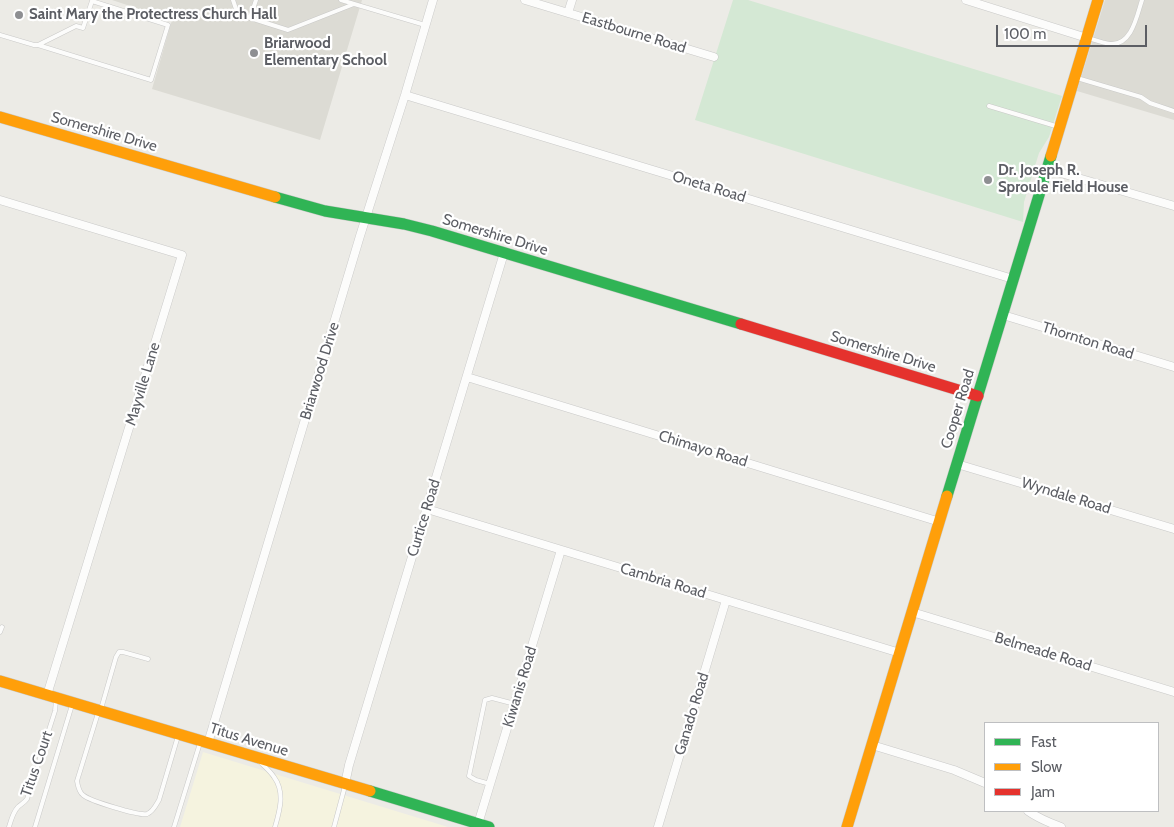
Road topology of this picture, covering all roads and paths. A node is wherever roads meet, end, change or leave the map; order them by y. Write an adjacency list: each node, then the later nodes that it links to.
1 (233, 0): 12 (lane)
2 (256, 0): 12 (lane)
3 (341, 0): 10 (lane)
4 (433, 0): 13 (street, Briarwood Drive)
5 (525, 0): 11 (street, Eastbourne Road)
6 (572, 0): 11 (street)
7 (966, 0): 15 (street)
8 (1098, 0): 15 (street, Cooper Road)
9 (1142, 0): 15 (lane)
10 (354, 4): 12 (lane); 13 (lane)
11 (568, 13): 17 (street, Eastbourne Road)
12 (250, 18)
13 (425, 25): 19 (street, Briarwood Drive)
14 (0, 35): 16 (lane)
15 (1087, 38): 18 (street, Cooper Road)
16 (38, 45): 16 (lane)
17 (714, 57)
18 (1075, 77): 21 (lane); 23 (street, Cooper Road)
19 (404, 95): 27 (street, Briarwood Drive); 29 (street, Oneta Road)
20 (989, 106): 23 (lane)
21 (1174, 111)
22 (0, 117): 27 (street, Somershire Drive)
23 (1060, 127): 24 (street, Cooper Road)
24 (1047, 169): 26 (street); 29 (street, Cooper Road)
25 (0, 200): 45 (street, Mayville Lane)
26 (1174, 206)
27 (366, 218): 28 (street, Somershire Drive); 50 (street, Briarwood Drive)
28 (504, 253): 32 (street, Curtice Road); 33 (street, Somershire Drive)
29 (1014, 279): 30 (street, Cooper Road)
30 (1003, 315): 31 (street, Thornton Road); 33 (street, Cooper Road)
31 (1174, 368)
32 (467, 377): 35 (street, Curtice Road); 36 (street, Chimayo Road)
33 (978, 396): 34 (street, Cooper Road)
34 (957, 464): 36 (street, Cooper Road); 37 (street, Wyndale Road)
35 (427, 509): 38 (street, Cambria Road); 54 (street, Curtice Road)
36 (940, 522): 40 (street, Cooper Road)
37 (1174, 529)
38 (562, 550): 39 (street, Cambria Road); 47 (street, Kiwanis Road)
39 (726, 600): 41 (street, Cambria Road); 63 (street, Ganado Road)
40 (912, 612): 41 (street, Cooper Road); 44 (street, Belmeade Road)
41 (900, 653): 51 (street, Cooper Road)
42 (148, 660): 48 (lane)
43 (0, 681): 45 (street, Titus Avenue)
44 (1174, 692)
45 (52, 697): 46 (street, Titus Avenue); 58 (lane, Titus Court)
46 (73, 703): 48 (street, Titus Avenue); 59 (lane)
47 (515, 704): 55 (street, Kiwanis Road); 55 (lane)
48 (99, 711): 49 (street, Titus Avenue); 49 (lane)
49 (178, 734): 50 (street, Titus Avenue)
50 (204, 742): 52 (street, Titus Avenue); 60 (lane)
51 (872, 745): 53 (street); 64 (street, Cooper Road)
52 (255, 757): 54 (street, Titus Avenue); 61 (lane)
53 (984, 783)
54 (345, 784): 57 (street, Titus Avenue); 62 (lane)
55 (490, 784): 57 (street, Kiwanis Road)
56 (1030, 812): 65 (street)
57 (483, 825)
58 (9, 827)
59 (35, 827)
60 (174, 827)
61 (275, 827)
62 (334, 827)
63 (658, 827)
64 (847, 827)
65 (1062, 827)

